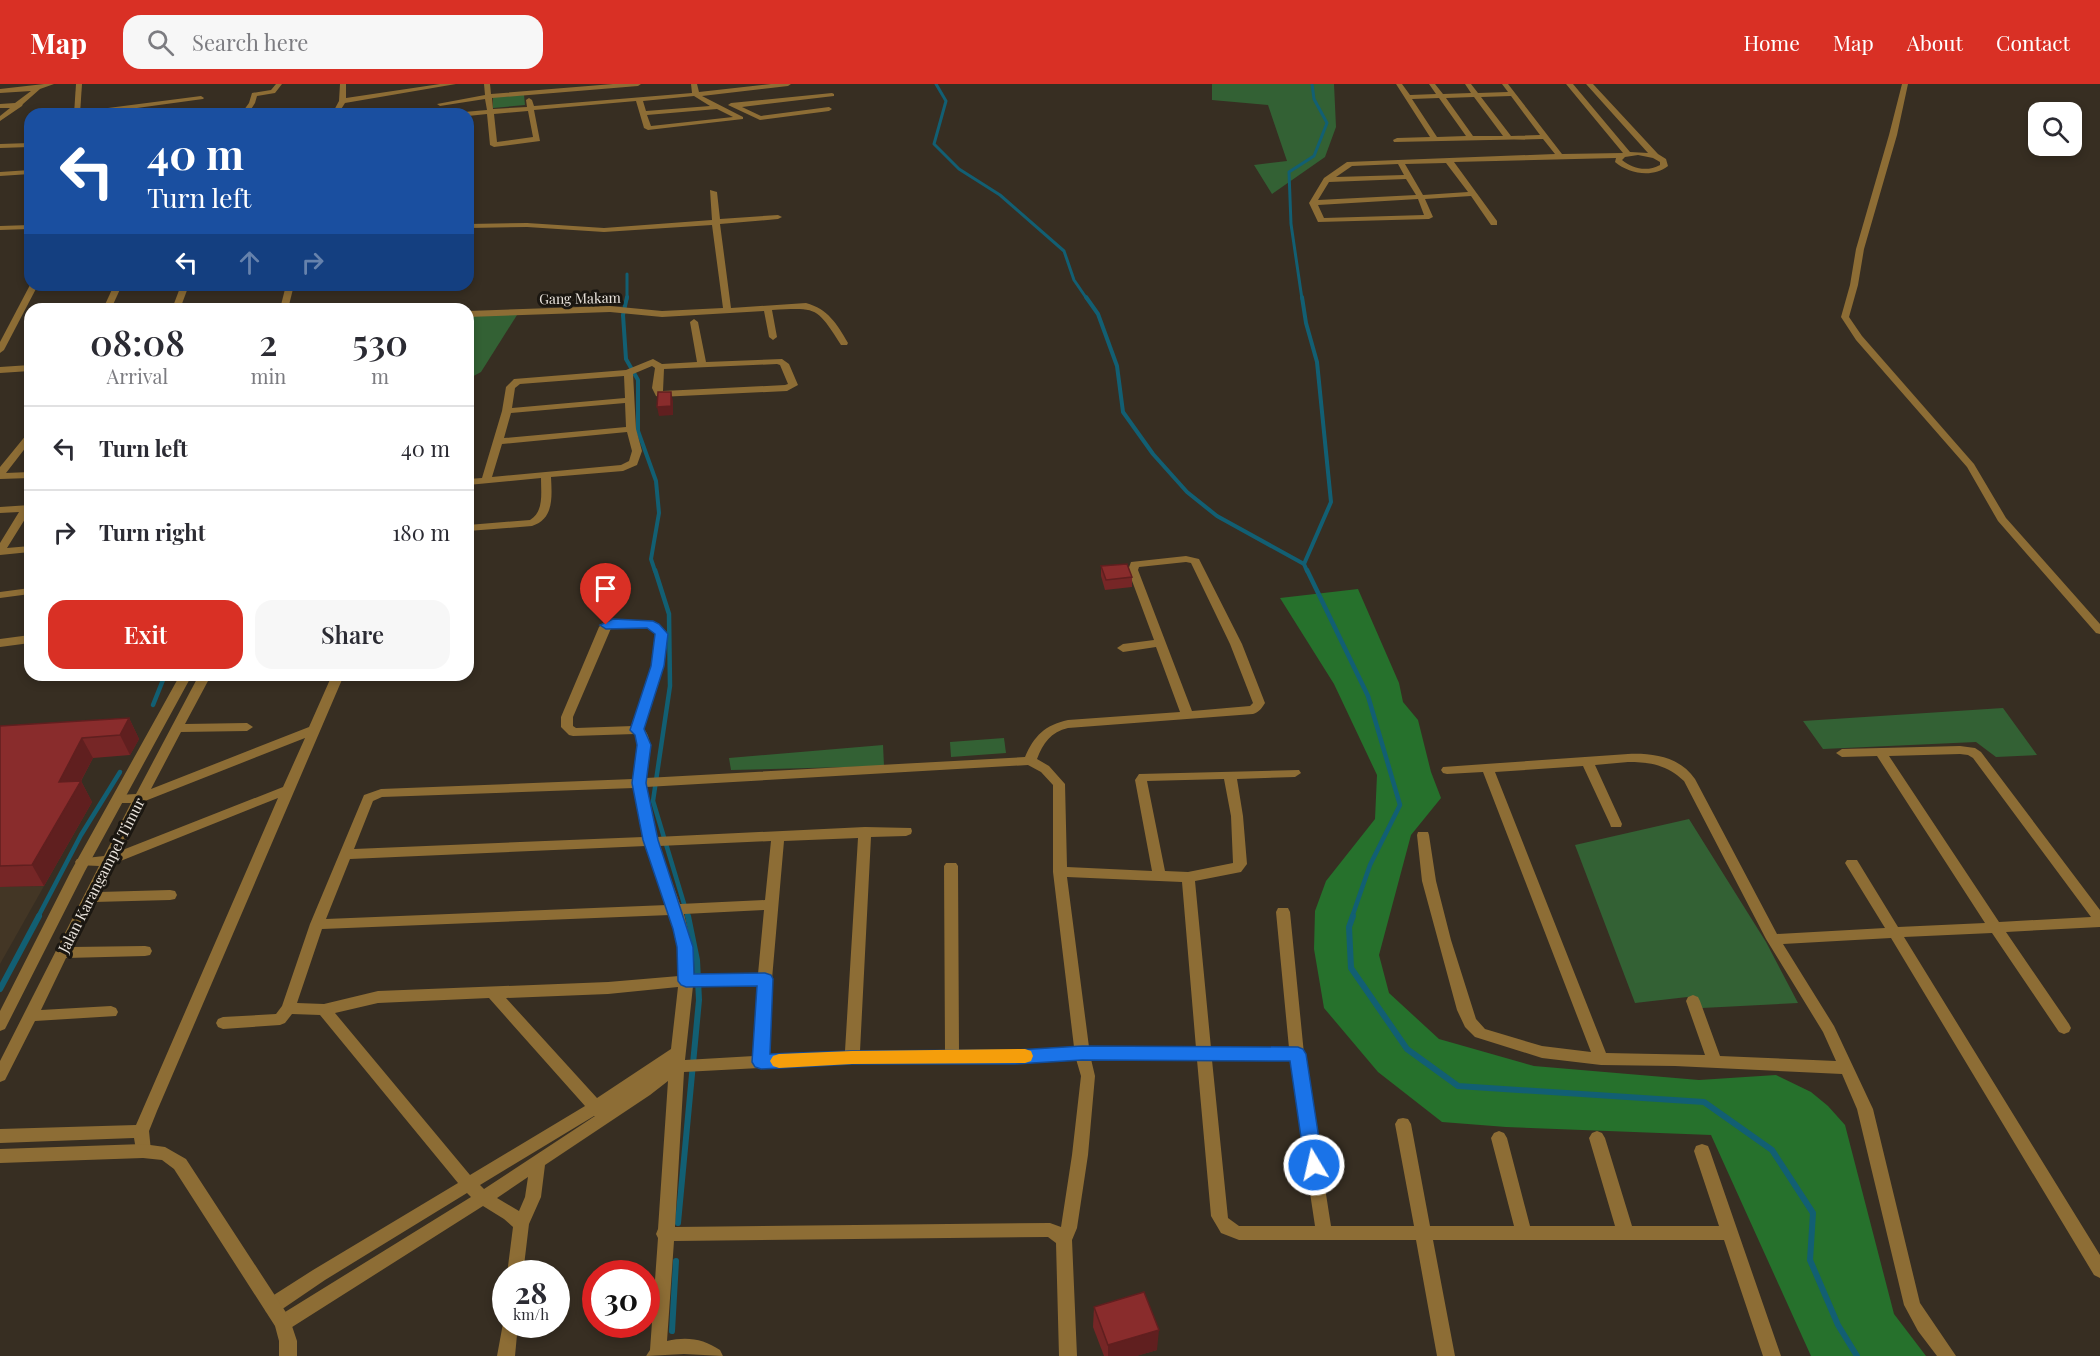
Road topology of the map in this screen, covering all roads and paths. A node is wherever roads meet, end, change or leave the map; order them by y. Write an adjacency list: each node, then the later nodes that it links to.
1 (51, 84): 19 (street)
2 (81, 84): 40 (street)
3 (279, 84): 42 (street)
4 (343, 84): 32 (street)
5 (430, 84): 32 (street)
6 (453, 84): 32 (street)
7 (488, 84): 28 (street)
8 (497, 84): 25 (street)
9 (638, 84): 21 (street)
10 (694, 84): 23 (street)
11 (788, 84): 22 (street)
12 (1399, 84): 30 (street)
13 (1432, 84): 29 (street)
14 (1468, 84): 27 (street)
15 (1505, 84): 24 (street)
16 (1569, 84): 57 (street)
17 (1589, 84): 58 (street)
18 (1905, 84): 108 (street)
19 (38, 88): 20 (street); 35 (street)
20 (0, 91)
21 (528, 93): 25 (street); 38 (street)
22 (711, 93): 23 (street); 37 (street)
23 (696, 94): 33 (street); 39 (street)
24 (1513, 94): 27 (street); 50 (street)
25 (498, 95): 28 (street)
26 (832, 95): 37 (street)
27 (1476, 95): 29 (street); 49 (street)
28 (489, 96): 34 (street); 45 (street)
29 (1441, 96): 30 (street); 51 (street)
30 (1408, 97): 52 (street)
31 (201, 98): 41 (street)
32 (342, 99): 43 (street)
33 (639, 99): 38 (street); 47 (street)
34 (440, 104)
35 (20, 105): 36 (street); 48 (street)
36 (0, 106)
37 (733, 106): 44 (street)
38 (529, 107): 45 (street); 45 (street)
39 (718, 107): 47 (street); 47 (street)
40 (78, 108)
41 (124, 108)
42 (248, 108)
43 (338, 108)
44 (829, 109)
45 (489, 111): 46 (street)
46 (474, 113)
47 (642, 113)
48 (0, 119)
49 (1508, 137): 50 (street); 51 (street)
50 (1546, 137): 56 (street)
51 (1471, 138): 52 (street)
52 (1436, 139): 53 (street)
53 (1397, 140)
54 (24, 145): 55 (street)
55 (0, 146)
56 (1558, 153): 57 (street); 59 (street)
57 (1623, 155): 58 (street); 58 (street)
58 (1655, 156)
59 (1449, 160): 60 (street); 66 (street)
60 (1400, 162): 63 (street); 64 (street)
61 (24, 172): 62 (street)
62 (0, 174)
63 (1409, 177): 64 (street); 67 (street)
64 (1327, 180): 68 (street)
65 (713, 192): 70 (street)
66 (1473, 194): 67 (street); 71 (street)
67 (1420, 196): 68 (street); 68 (street)
68 (1313, 203)
69 (778, 217): 70 (street)
70 (716, 222): 72 (street); 79 (street)
71 (1494, 223)
72 (474, 226)
73 (24, 227): 74 (street)
74 (0, 228)
75 (24, 233): 76 (street)
76 (0, 234)
77 (24, 304): 84 (street)
78 (766, 307): 79 (street, Gang Makam); 82 (street); 83 (street, Gang Makam)
79 (727, 309): 80 (street, Gang Makam)
80 (474, 314)
81 (694, 322): 85 (street)
82 (773, 338)
83 (843, 343)
84 (0, 351)
85 (702, 364): 86 (street); 86 (street)
86 (660, 367): 89 (street)
87 (24, 368): 88 (street)
88 (0, 370)
89 (631, 371): 90 (street); 91 (street)
90 (628, 400): 91 (street); 92 (street)
91 (507, 411): 93 (street)
92 (631, 429): 93 (street); 97 (street)
93 (498, 442): 98 (street)
94 (24, 444): 95 (street)
95 (0, 475): 96 (street)
96 (24, 475)
97 (546, 477): 98 (street); 103 (street)
98 (486, 481): 99 (street)
99 (474, 482)
100 (24, 508): 101 (street)
101 (0, 510)
102 (24, 514): 105 (street)
103 (474, 528)
104 (24, 549): 105 (street)
105 (0, 551)
106 (24, 592): 107 (street)
107 (0, 595)
108 (2100, 631)
109 (24, 640): 110 (street)
110 (0, 643)
111 (1161, 644): 112 (street); 116 (street); 116 (street)
112 (1123, 648)
113 (183, 681): 132 (street, Jalan Karangampel Timur)
114 (202, 681): 118 (street, Jalan Karangampel Timur)
115 (335, 681): 119 (street)
116 (1188, 716): 123 (street)
117 (247, 727): 118 (street)
118 (178, 728): 131 (street, Jalan Karangampel Timur)
119 (314, 729): 130 (street); 131 (street)
120 (637, 730): 120 (street); 129 (street)
121 (1880, 752): 122 (street); 152 (street); 154 (street)
122 (1842, 753)
123 (1030, 761): 129 (street); 144 (street)
124 (1587, 762): 125 (street); 133 (street); 156 (street)
125 (1487, 768): 126 (street); 175 (street)
126 (1447, 770)
127 (1295, 773): 128 (street)
128 (1230, 776): 145 (street); 146 (street)
129 (644, 782): 138 (street); 139 (street)
130 (287, 790): 140 (street); 183 (street)
131 (140, 798): 132 (street); 140 (street, Jalan Karangampel Timur)
132 (118, 799): 141 (street, Jalan Karangampel Timur)
133 (1616, 824)
134 (906, 831): 135 (street)
135 (865, 832): 137 (street); 174 (street)
136 (1423, 835): 175 (street)
137 (778, 836): 138 (street); 149 (street)
138 (654, 840): 139 (street); 150 (street)
139 (346, 854): 153 (street)
140 (108, 861): 141 (street); 148 (street, Jalan Karangampel Timur)
141 (82, 862): 168 (street, Jalan Karangampel Timur)
142 (1852, 863): 155 (street)
143 (951, 866): 173 (street)
144 (1060, 872): 145 (street); 171 (street)
145 (1159, 874): 146 (street)
146 (1188, 877): 170 (street)
147 (170, 895): 148 (street)
148 (90, 897): 158 (street, Jalan Karangampel Timur)
149 (771, 905): 150 (street); 159 (street)
150 (678, 911): 153 (street); 160 (street)
151 (1283, 912): 172 (street)
152 (2100, 921): 154 (street)
153 (317, 924): 163 (street)
154 (1995, 927): 155 (street); 169 (street)
155 (1894, 933): 156 (street); 202 (street)
156 (1773, 939): 179 (street)
157 (145, 951): 158 (street)
158 (62, 953): 166 (street, Jalan Karangampel Timur)
159 (765, 979): 160 (street); 177 (street)
160 (687, 981): 161 (street); 176 (street)
161 (494, 994): 164 (street); 181 (street)
162 (1694, 1001): 178 (street)
163 (288, 1008): 164 (street); 167 (street)
164 (324, 1010): 191 (street)
165 (111, 1012): 166 (street)
166 (30, 1016): 180 (street, Jalan Karangampel Timur)
167 (223, 1023)
168 (0, 1025)
169 (2064, 1028)
170 (1204, 1052): 171 (street); 172 (street); 194 (street)
171 (1082, 1053): 173 (street); 200 (street)
172 (1298, 1054): 194 (street)
173 (952, 1057): 174 (street)
174 (852, 1058): 177 (street)
175 (1601, 1059): 178 (street)
176 (678, 1061): 177 (street); 181 (street); 197 (street)
177 (761, 1062)
178 (1715, 1062): 179 (street)
179 (1846, 1068): 213 (street)
180 (0, 1076)
181 (600, 1112): 190 (street); 191 (street)
182 (1403, 1124): 195 (street)
183 (141, 1131): 184 (street); 187 (street)
184 (0, 1136)
185 (1500, 1138): 198 (street)
186 (1597, 1138): 199 (street)
187 (143, 1151): 189 (street); 203 (street)
188 (1702, 1151): 196 (street)
189 (0, 1156)
190 (538, 1160): 192 (street); 193 (street)
191 (469, 1185): 192 (street); 203 (street)
192 (483, 1198): 193 (street); 204 (street)
193 (521, 1224): 201 (street)
194 (1324, 1232): 195 (street)
195 (1423, 1233): 198 (street); 211 (street)
196 (1730, 1233): 199 (street); 212 (street)
197 (664, 1234): 200 (street); 207 (street)
198 (1524, 1234): 199 (street)
199 (1626, 1234)
200 (1064, 1240): 210 (street)
201 (517, 1260)
202 (2100, 1270)
203 (273, 1306): 204 (street)
204 (283, 1323): 206 (street)
205 (508, 1338): 208 (street)
206 (288, 1349)
207 (656, 1355): 209 (street)
208 (506, 1356)
209 (714, 1356)
210 (1068, 1356)
211 (1446, 1356)
212 (1772, 1356)
213 (1947, 1356)

